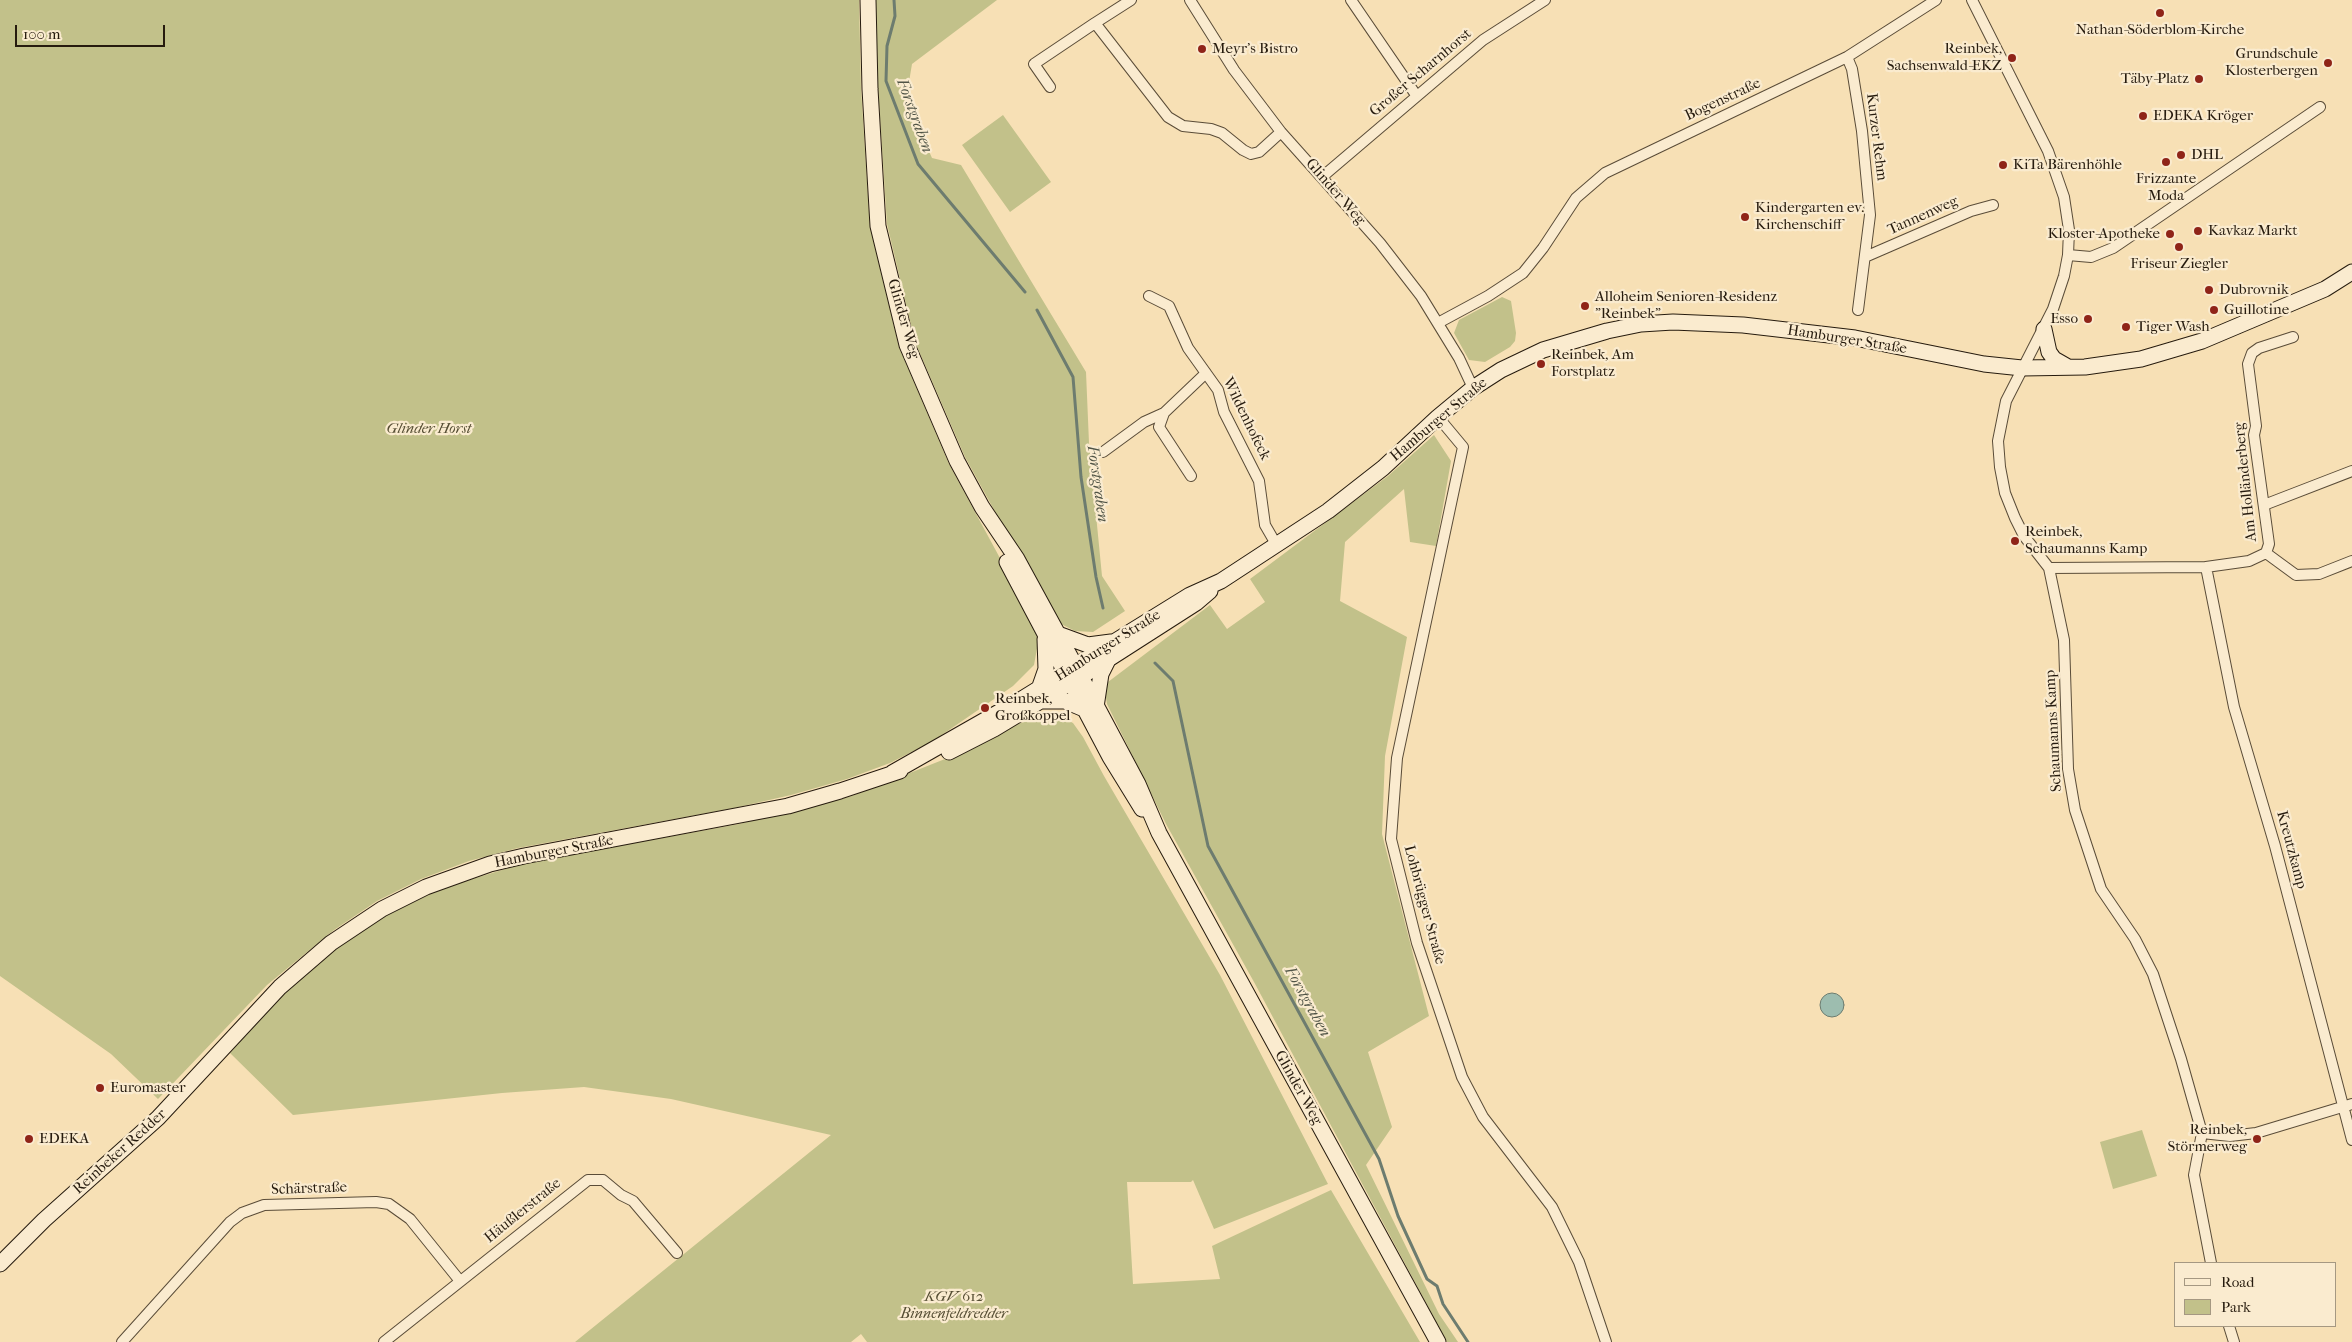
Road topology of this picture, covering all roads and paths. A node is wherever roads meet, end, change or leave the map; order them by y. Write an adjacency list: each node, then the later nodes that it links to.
1 (868, 0): 40 (main road, Glinder Weg)
2 (1131, 0): 8 (street)
3 (1190, 0): 13 (street, Glinder Weg)
4 (1351, 0): 11 (street)
5 (1545, 0): 11 (street, Großer Scharnhorst)
6 (1936, 0): 9 (street, Bogenstraße)
7 (1972, 0): 16 (street, Schaumanns Kamp)
8 (1095, 23): 10 (street); 13 (street)
9 (1847, 57): 17 (street, Kurzer Rehm); 21 (street, Bogenstraße)
10 (1050, 87)
11 (1416, 95): 14 (street, Großer Scharnhorst)
12 (2320, 107): 16 (street)
13 (1282, 132): 14 (street, Glinder Weg)
14 (1322, 177): 21 (street, Glinder Weg)
15 (1993, 204): 17 (street, Tannenweg)
16 (2068, 255): 22 (street, Schaumanns Kamp)
17 (1865, 257): 20 (street, Kurzer Rehm)
18 (2352, 272): 25 (main road, Hamburger Straße)
19 (1148, 296): 26 (street, Wildenhofeck)
20 (1858, 310)
21 (1438, 323): 27 (street, Glinder Weg)
22 (2044, 329): 24 (street, Schaumanns Kamp); 25 (main road)
23 (2293, 337): 33 (street, Am Holländerberg)
24 (2022, 368): 25 (main road, Hamburger Straße); 27 (main road, Hamburger Straße); 38 (street, Schaumanns Kamp)
25 (2068, 368)
26 (1206, 373): 28 (street); 34 (street, Wildenhofeck)
27 (1473, 388): 29 (main road, Hamburger Straße)
28 (1164, 413): 30 (street); 32 (street)
29 (1438, 417): 34 (main road, Hamburger Straße); 58 (street, Lohbrügger Straße)
30 (1103, 452)
31 (2352, 471): 33 (street)
32 (1191, 476)
33 (2264, 505): 35 (street, Am Holländerberg)
34 (1276, 544): 39 (main road, Hamburger Straße)
35 (2266, 554): 36 (street); 37 (street, Am Holländerberg)
36 (2352, 561)
37 (2206, 567): 38 (street, Am Holländerberg); 47 (street, Kreutzkamp)
38 (2049, 568): 48 (street, Schaumanns Kamp)
39 (1221, 580): 41 (main road, Hamburger Straße); 42 (main road, Hamburger Straße)
40 (1051, 633): 41 (main road); 43 (main road, Glinder Weg); 44 (main road)
41 (1119, 640): 43 (main road, Hamburger Straße)
42 (1108, 660): 43 (main road, Hamburger Straße); 45 (main road)
43 (1073, 674): 44 (main road, Hamburger Straße); 45 (main road, Glinder Weg)
44 (1039, 695): 45 (main road); 46 (main road, Hamburger Straße)
45 (1090, 708): 57 (main road, Glinder Weg)
46 (256, 1014): 52 (main road, Reinbeker Redder)
47 (2347, 1105): 48 (street); 49 (street, Kreutzkamp)
48 (2202, 1133): 51 (street, Schaumanns Kamp)
49 (2352, 1140)
50 (677, 1252): 53 (street, Häußlerstraße)
51 (2211, 1262)
52 (0, 1264)
53 (460, 1281): 55 (street, Schärstraße); 56 (street, Häußlerstraße)
54 (2229, 1327): 59 (street)
55 (122, 1342)
56 (384, 1342)
57 (1438, 1342)
58 (1606, 1342)
59 (2234, 1342)

